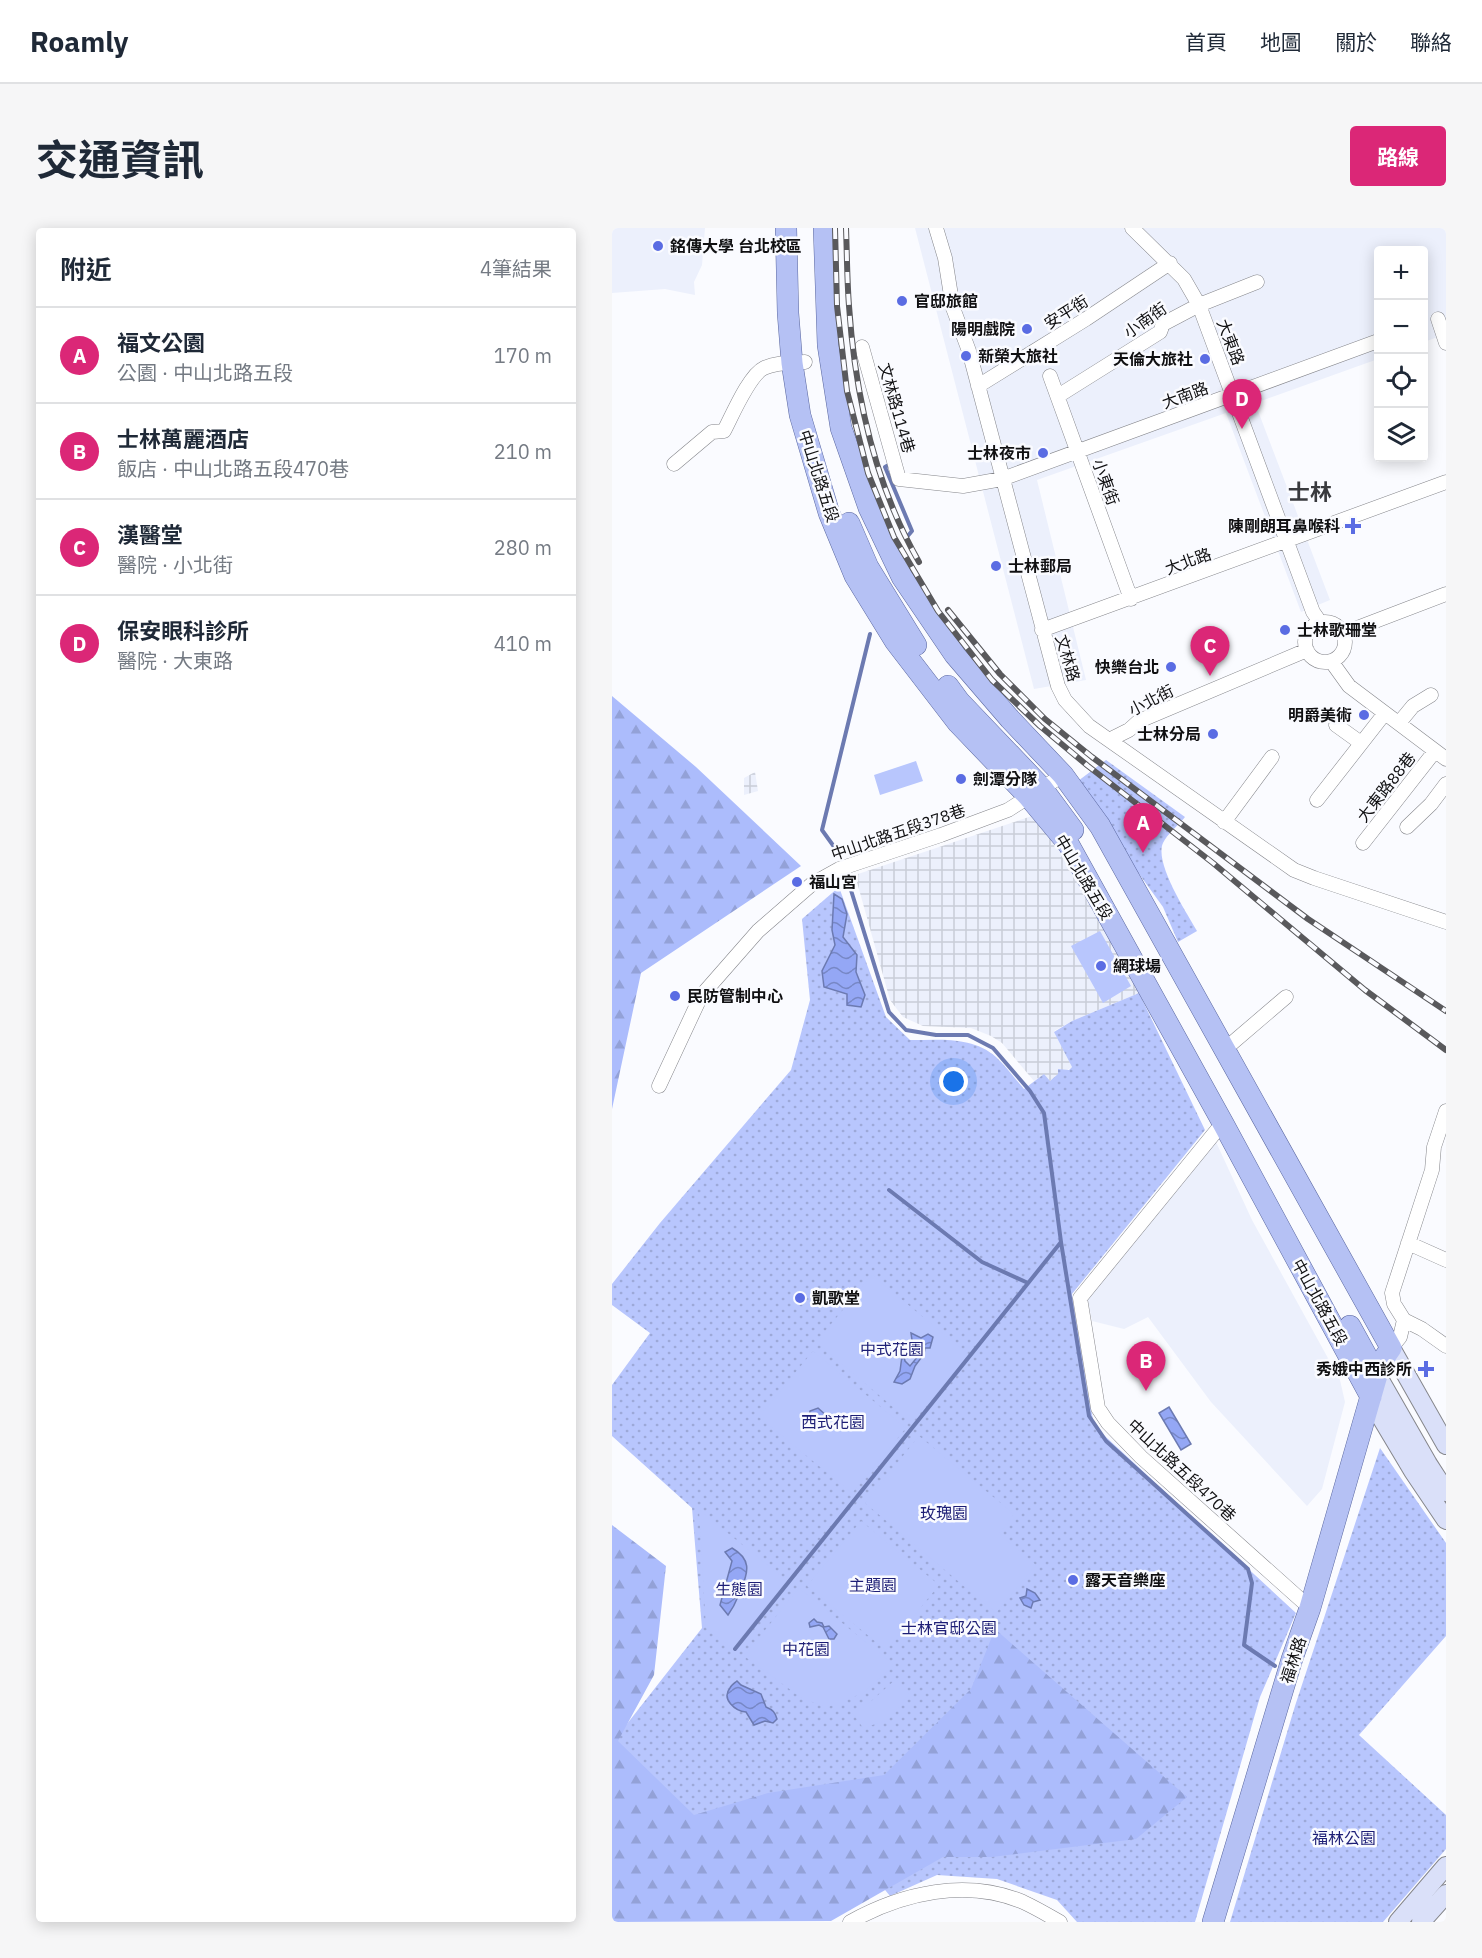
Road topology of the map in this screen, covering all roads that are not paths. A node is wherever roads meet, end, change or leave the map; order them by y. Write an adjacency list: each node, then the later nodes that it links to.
1 (786, 228): 15 (main road, 中山北路五段)
2 (800, 228): 15 (main road, 中山北路五段)
3 (810, 228): 26 (main road, 中山北路五段)
4 (824, 228): 26 (main road, 中山北路五段)
5 (936, 228): 17 (street, 文林路)
6 (1132, 228): 7 (street, 大東路)
7 (1170, 263): 9 (street, 大東路); 17 (street, 安平街)
8 (1257, 282): 9 (street, 小南街)
9 (1199, 305): 18 (street, 大東路); 19 (street, 小南街)
10 (1442, 317): 11 (street); 13 (street)
11 (1428, 322)
12 (1374, 342): 18 (street, 大南路)
13 (1446, 343)
14 (862, 347): 22 (street, 文林路114巷)
15 (799, 363): 21 (street); 43 (main road, 中山北路五段)
16 (1050, 376): 19 (street, 小東街)
17 (978, 386): 23 (street, 文林路)
18 (1233, 395): 20 (street, 大南路); 25 (street, 大東路)
19 (1058, 396): 20 (street, 小東街)
20 (1078, 452): 23 (street, 大南路); 28 (street, 小東街)
21 (674, 464)
22 (899, 479): 23 (street, 大南路)
23 (1002, 479): 30 (street, 文林路)
24 (1446, 482): 25 (street, 大北路)
25 (1286, 542): 28 (street, 大北路); 29 (street, 大東路)
26 (885, 559): 43 (main road, 中山北路五段)
27 (1446, 594): 31 (street)
28 (1131, 599): 30 (street, 大北路)
29 (1320, 622): 31 (street); 32 (street)
30 (1042, 630): 38 (street, 文林路)
31 (1344, 633): 33 (street)
32 (1307, 650): 33 (street); 38 (street, 小北街)
33 (1331, 661): 35 (street)
34 (1431, 695): 36 (street)
35 (1385, 713): 36 (street); 39 (street)
36 (1399, 723): 40 (street)
37 (1336, 725): 39 (street)
38 (1109, 740): 45 (street, 文林路)
39 (1362, 743): 44 (street)
40 (1441, 755): 47 (street, 大東路88巷)
41 (1272, 757): 45 (street)
42 (1446, 784): 46 (street)
43 (1047, 785): 50 (main road, 中山北路五段); 51 (street, 中山北路五段378巷); 53 (main road, 中山北路五段); 54 (main road, 中山北路五段); 59 (main road, 中山北路五段)
44 (1317, 800)
45 (1224, 822): 48 (street, 文林路)
46 (1407, 827)
47 (1363, 843)
48 (1446, 922)
49 (1286, 997): 50 (street)
50 (1224, 1050): 54 (main road, 中山北路五段)
51 (659, 1086)
52 (1446, 1111): 55 (street)
53 (1224, 1125): 59 (main road, 中山北路五段); 68 (street, 中山北路五段470巷)
54 (1266, 1136): 59 (main road, 中山北路五段)
55 (1434, 1147): 56 (street); 57 (street)
56 (1446, 1158)
57 (1408, 1243): 58 (street); 60 (street)
58 (1446, 1260)
59 (1321, 1261): 62 (main road, 中山北路五段); 63 (main road, 中山北路五段)
60 (1404, 1320): 61 (street); 62 (street)
61 (1446, 1346)
62 (1384, 1361): 63 (main road, 福林路); 64 (main road, 中山北路五段); 65 (main road, 中山北路五段); 66 (main road, 中山北路五段)
63 (1371, 1397): 67 (main road, 中山北路五段); 68 (main road, 福林路)
64 (1446, 1445)
65 (1446, 1472)
66 (1446, 1492)
67 (1446, 1520)
68 (1310, 1608): 74 (main road, 福林路)
69 (1446, 1866): 75 (main road)
70 (1446, 1894): 76 (main road)
71 (868, 1918): 72 (street); 73 (street)
72 (850, 1922)
73 (1060, 1922)
74 (1213, 1922)
75 (1398, 1922)
76 (1422, 1922)

